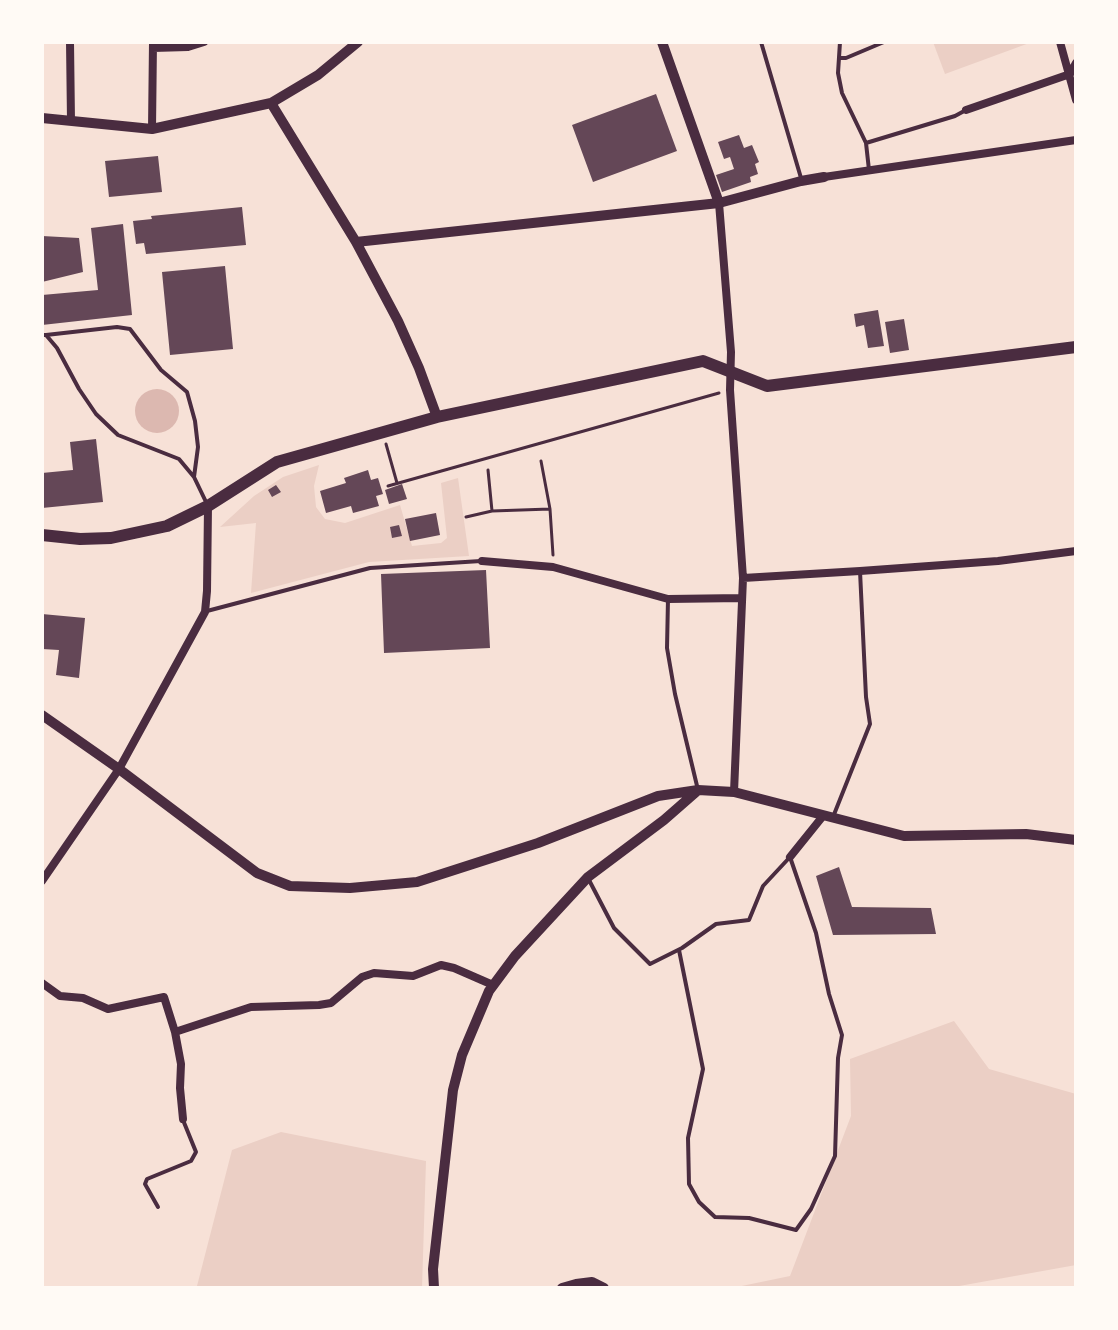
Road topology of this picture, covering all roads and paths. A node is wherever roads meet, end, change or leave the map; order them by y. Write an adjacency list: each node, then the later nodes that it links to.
1 (70, 42): 17 (street)
2 (204, 42): 9 (street)
3 (358, 42): 14 (street)
4 (662, 42): 24 (street)
5 (761, 42): 23 (lane)
6 (840, 42): 10 (lane)
7 (884, 42): 10 (lane)
8 (1060, 42): 12 (street)
9 (153, 45): 18 (street)
10 (839, 58): 20 (lane)
11 (1076, 63): 12 (street)
12 (1070, 74): 13 (street); 15 (street)
13 (1076, 100)
14 (271, 103): 18 (street); 25 (street)
15 (966, 110): 20 (lane)
16 (42, 118): 17 (street)
17 (71, 121): 18 (street)
18 (152, 129)
19 (1076, 140): 21 (street)
20 (866, 143): 21 (lane)
21 (869, 170): 22 (street)
22 (824, 177): 23 (street)
23 (801, 181): 24 (street)
24 (719, 203): 25 (street); 28 (street)
25 (356, 242): 30 (street)
26 (44, 335): 34 (lane); 34 (lane)
27 (1076, 347): 28 (main road)
28 (730, 371): 29 (street); 30 (main road)
29 (730, 390): 35 (path); 46 (street)
30 (437, 417): 31 (main road)
31 (384, 433): 35 (path); 37 (main road)
32 (541, 461): 38 (path)
33 (488, 470): 39 (path)
34 (194, 477): 37 (lane)
35 (397, 484): 36 (path)
36 (388, 486)
37 (208, 506): 41 (main road); 49 (street)
38 (550, 509): 39 (path); 44 (path)
39 (492, 511): 40 (path)
40 (466, 517)
41 (42, 535)
42 (1076, 551): 45 (street)
43 (482, 561): 44 (street); 49 (lane)
44 (553, 567): 48 (street)
45 (860, 571): 46 (street); 54 (lane)
46 (743, 578): 47 (street)
47 (742, 598): 48 (street); 53 (street)
48 (668, 599): 52 (lane)
49 (205, 612): 51 (street)
50 (42, 715): 51 (street)
51 (119, 769): 52 (street); 58 (street)
52 (698, 790): 53 (street); 57 (street)
53 (734, 792): 54 (street)
54 (828, 817): 55 (street); 56 (street)
55 (1076, 840)
56 (790, 857): 59 (lane); 59 (lane)
57 (588, 877): 59 (lane); 61 (street)
58 (42, 881)
59 (679, 950)
60 (42, 983): 62 (street)
61 (493, 985): 62 (street); 65 (street)
62 (175, 1032): 63 (street)
63 (183, 1119): 64 (lane)
64 (158, 1207)
65 (434, 1288)
66 (562, 1288): 67 (street)
67 (604, 1288)

